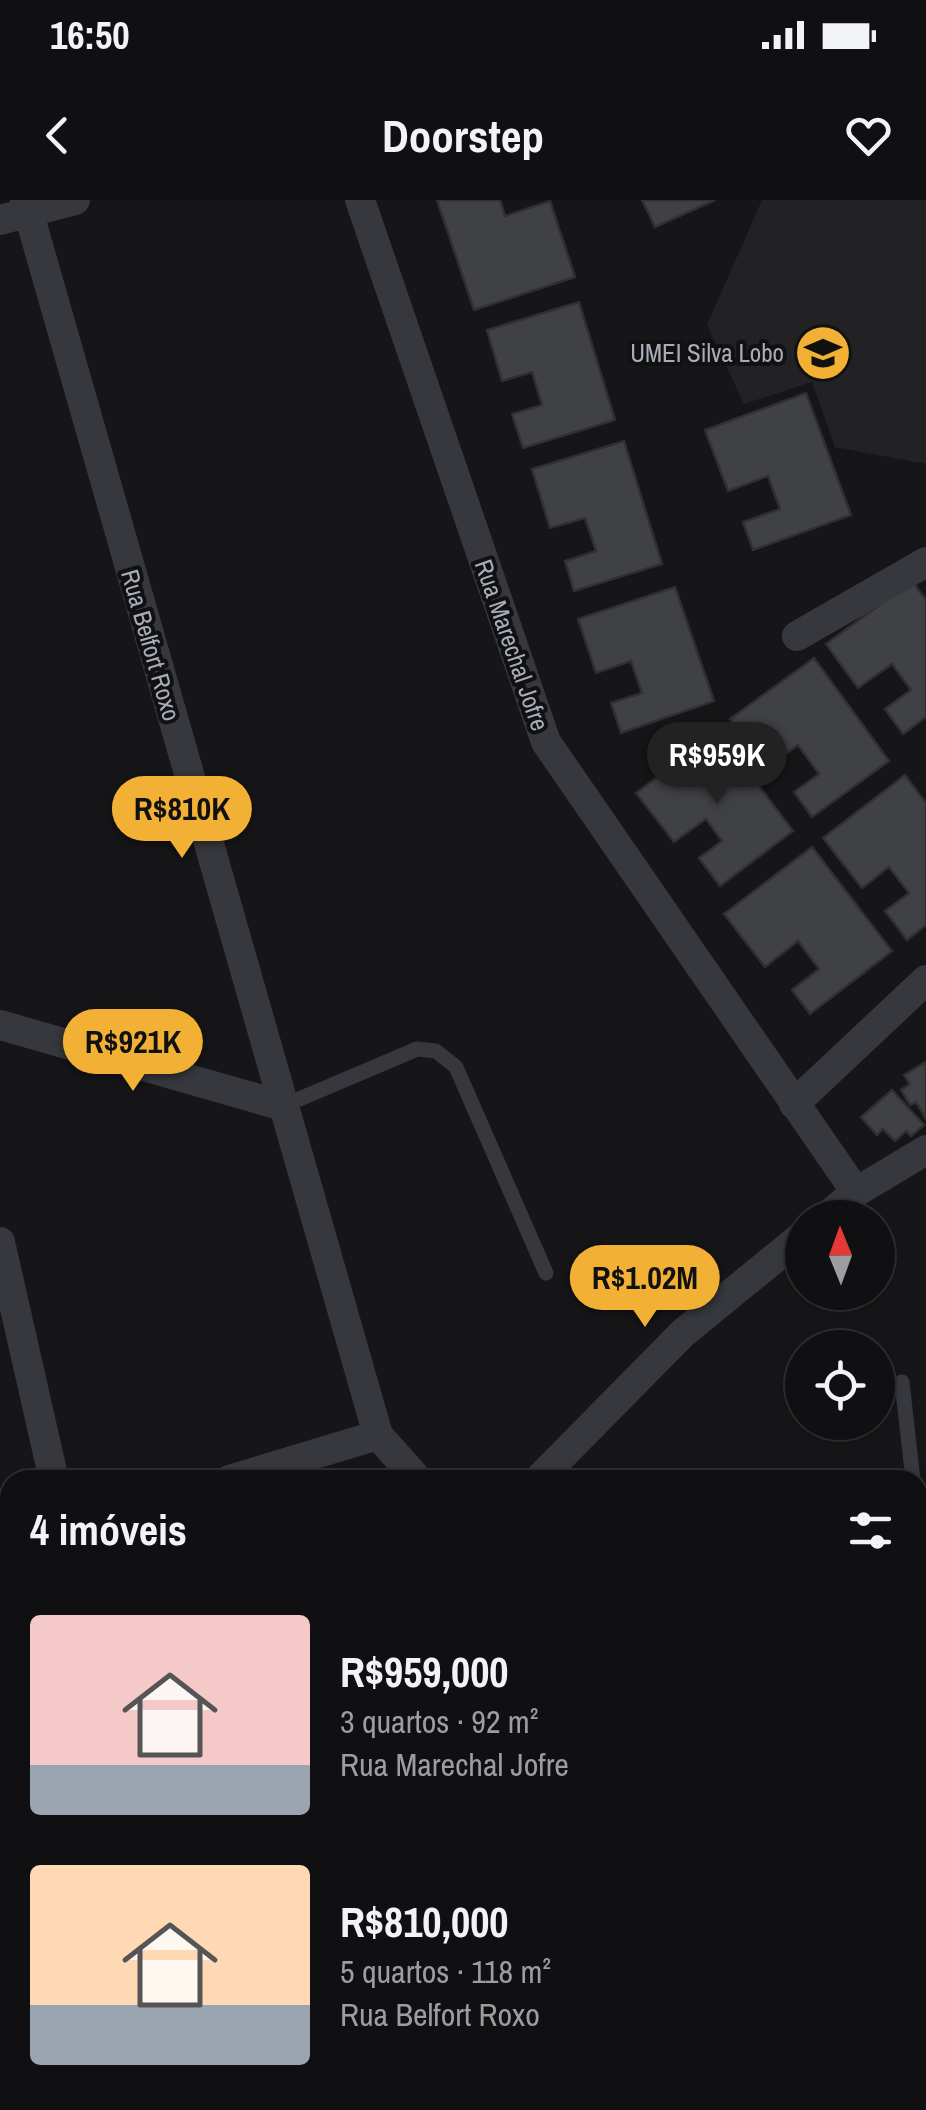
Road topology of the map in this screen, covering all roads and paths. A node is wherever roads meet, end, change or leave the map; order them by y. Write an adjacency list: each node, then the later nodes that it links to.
1 (75, 200): 3 (street)
2 (360, 200): 8 (street, Rua Marechal Jofre)
3 (17, 211): 9 (street, Rua Belfort Roxo)
4 (926, 562): 5 (street)
5 (796, 636)
6 (926, 980): 8 (street)
7 (0, 1025): 9 (street)
8 (794, 1104): 11 (street, Rua Marechal Jofre)
9 (283, 1106): 15 (lane); 17 (street, Rua Belfort Roxo)
10 (926, 1150): 11 (street)
11 (856, 1192): 12 (street)
12 (846, 1200)
13 (0, 1242): 18 (street)
14 (785, 1250): 21 (street)
15 (546, 1273)
16 (902, 1382): 22 (lane)
17 (378, 1435): 19 (street); 20 (street, Rua Belfort Roxo)
18 (52, 1470)
19 (262, 1470)
20 (409, 1470)
21 (548, 1470)
22 (912, 1470)

